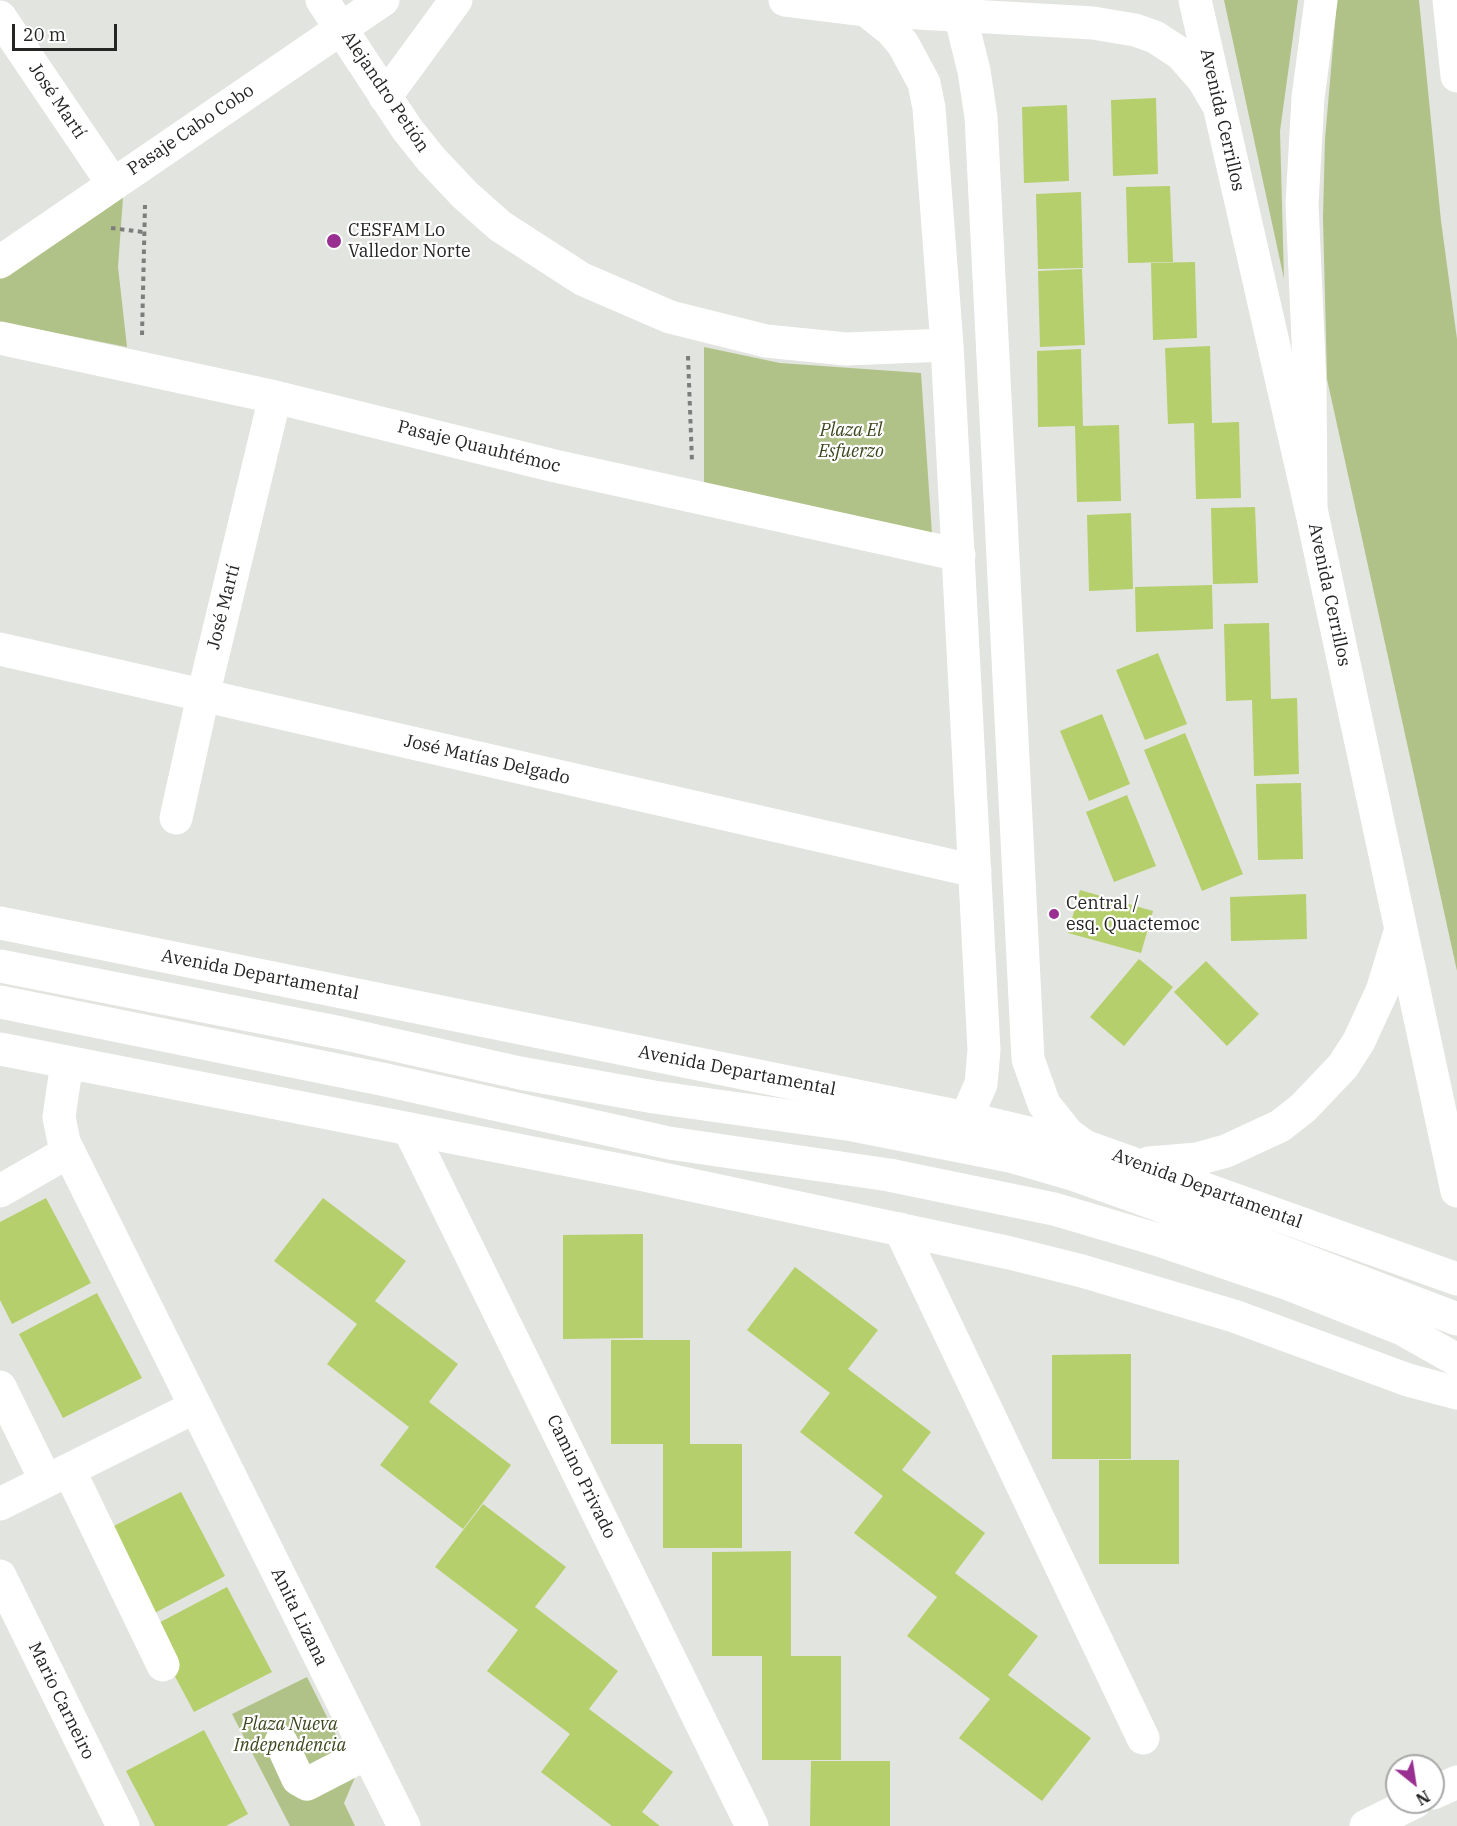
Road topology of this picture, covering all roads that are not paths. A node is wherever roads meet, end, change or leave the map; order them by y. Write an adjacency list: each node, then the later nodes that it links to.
1 (322, 0): 11 (main road, Alejandro Petión)
2 (383, 0): 11 (main road, Pasaje Cabo Cobo)
3 (456, 0): 13 (main road)
4 (785, 0): 8 (main road)
5 (1195, 0): 14 (main road, Avenida Cerrillos)
6 (1321, 0): 20 (main road)
7 (1449, 0): 12 (main road)
8 (866, 10): 9 (main road); 18 (main road)
9 (960, 14): 14 (main road); 34 (main road)
10 (0, 17): 15 (main road, José Martí)
11 (341, 27): 13 (main road, Alejandro Petión); 15 (main road, Pasaje Cabo Cobo)
12 (1457, 76)
13 (386, 97): 18 (main road, Alejandro Petión)
14 (1219, 108): 20 (main road, Avenida Cerrillos)
15 (113, 184): 16 (main road, Pasaje Cabo Cobo)
16 (0, 262)
17 (0, 338): 19 (main road, Pasaje Quauhtémoc)
18 (947, 345): 21 (main road)
19 (275, 397): 21 (main road, Pasaje Quauhtémoc); 23 (main road, José Martí)
20 (1311, 509): 27 (main road, Avenida Cerrillos)
21 (959, 555): 25 (main road)
22 (0, 649): 23 (main road, José Matías Delgado)
23 (202, 696): 24 (main road, José Martí); 25 (main road, José Matías Delgado)
24 (176, 818)
25 (975, 871): 32 (main road)
26 (0, 923): 32 (main road, Avenida Departamental)
27 (1401, 930): 36 (main road); 38 (main road, Avenida Cerrillos)
28 (0, 966): 41 (main road)
29 (0, 1002): 42 (main road)
30 (0, 1049): 31 (main road)
31 (67, 1062): 33 (main road); 35 (main road, Anita Lizana)
32 (966, 1118): 34 (main road, Avenida Departamental)
33 (410, 1129): 39 (main road); 56 (main road, Camino Privado)
34 (1084, 1146): 36 (main road, Avenida Departamental)
35 (68, 1152): 37 (main road); 45 (main road, Anita Lizana)
36 (1136, 1163): 40 (main road, Avenida Departamental)
37 (0, 1191)
38 (1457, 1191)
39 (900, 1228): 44 (main road); 50 (main road)
40 (1457, 1279)
41 (1457, 1319)
42 (1457, 1360)
43 (0, 1387): 46 (main road)
44 (1457, 1393)
45 (195, 1407): 46 (main road); 52 (main road, Anita Lizana)
46 (57, 1475): 47 (main road); 49 (main road)
47 (0, 1504)
48 (0, 1576): 54 (main road, Mario Carneiro)
49 (163, 1665)
50 (1143, 1738)
51 (281, 1742): 52 (main road)
52 (367, 1753): 55 (main road, Anita Lizana)
53 (1390, 1814): 57 (main road)
54 (123, 1826)
55 (404, 1826)
56 (752, 1826)
57 (1366, 1826)

